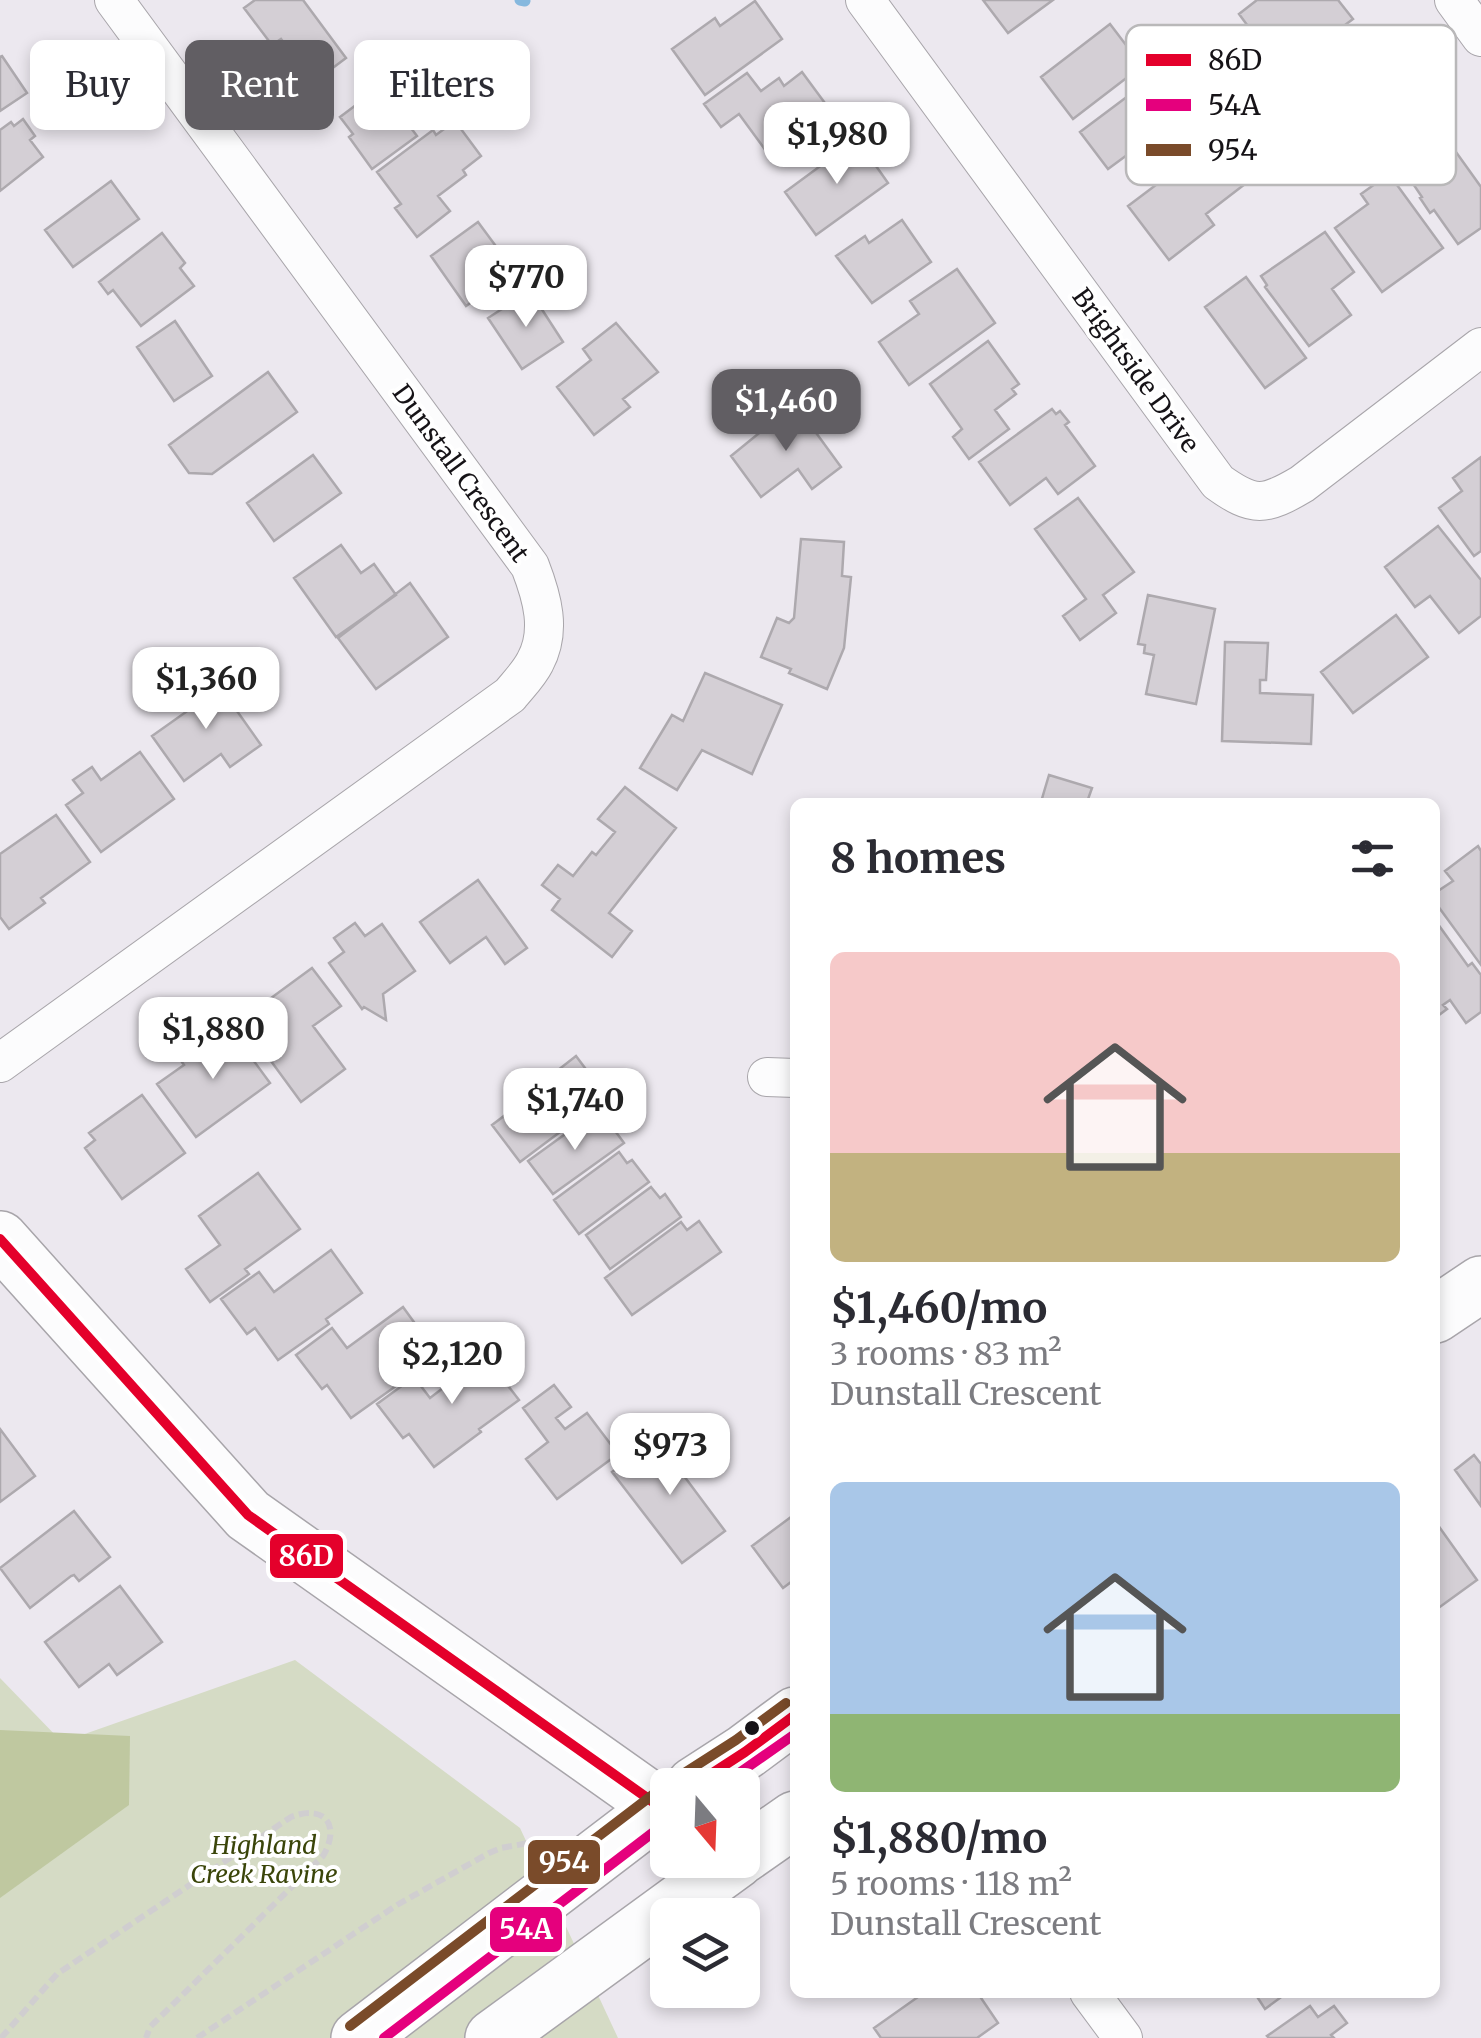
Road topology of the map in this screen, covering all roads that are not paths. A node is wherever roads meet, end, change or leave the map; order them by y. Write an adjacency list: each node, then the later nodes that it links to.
1 (114, 0): 6 (street, Dunstall Crescent)
2 (866, 0): 5 (street, Brightside Drive)
3 (1454, 0): 4 (street)
4 (1481, 37)
5 (1481, 347)
6 (0, 1063)
7 (0, 1239): 12 (main road)
8 (1481, 1284): 9 (main road)
9 (1440, 1313)
10 (790, 1718): 11 (main road)
11 (721, 1768)
12 (650, 1786)
13 (650, 1818): 18 (main road)
14 (790, 1823): 15 (main road)
15 (760, 1844)
16 (713, 1878): 19 (main road)
17 (1093, 1998): 20 (street)
18 (359, 2038)
19 (493, 2038)
20 (1123, 2038)

